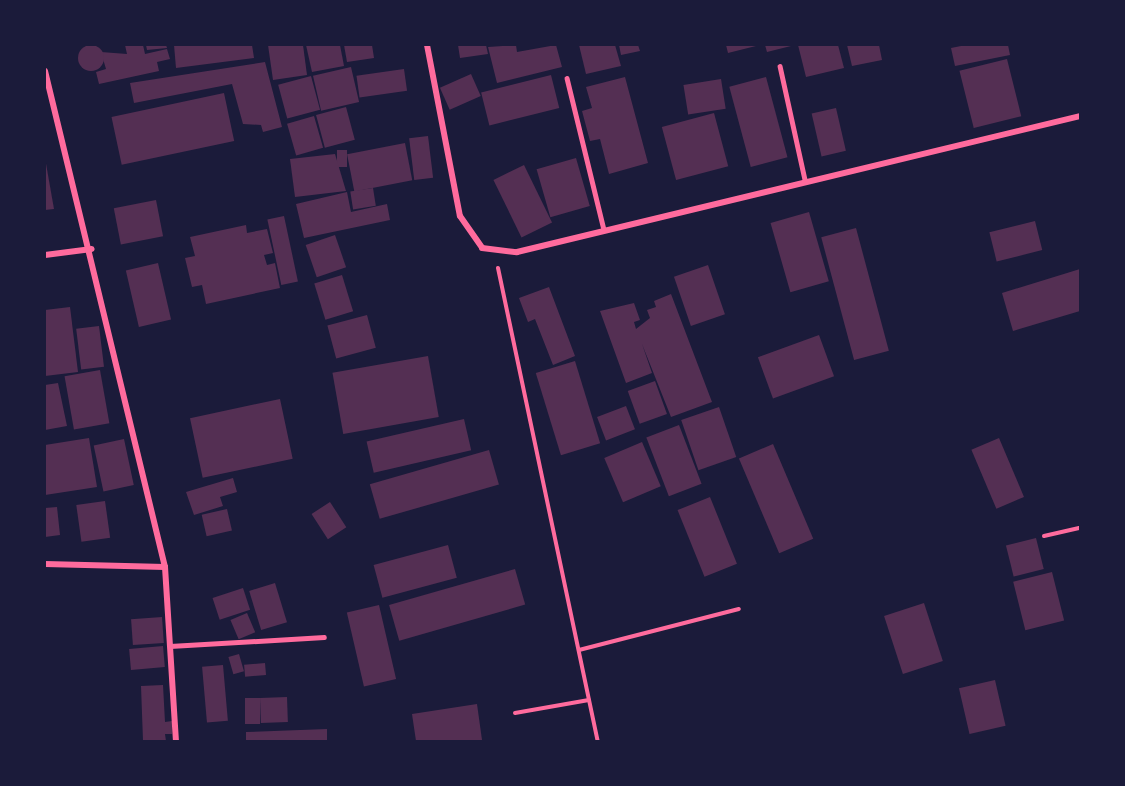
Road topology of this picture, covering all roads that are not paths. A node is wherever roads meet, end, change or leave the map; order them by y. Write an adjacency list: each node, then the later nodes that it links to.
1 (427, 45): 7 (street)
2 (780, 66): 6 (lane)
3 (45, 71): 8 (street)
4 (567, 78): 7 (lane)
5 (1080, 116): 6 (street)
6 (805, 180): 7 (street)
7 (604, 230)
8 (92, 249): 9 (street); 11 (street)
9 (45, 255)
10 (45, 564): 11 (street)
11 (165, 567): 13 (street)
12 (324, 637): 13 (lane)
13 (170, 646): 14 (street)
14 (176, 741)

